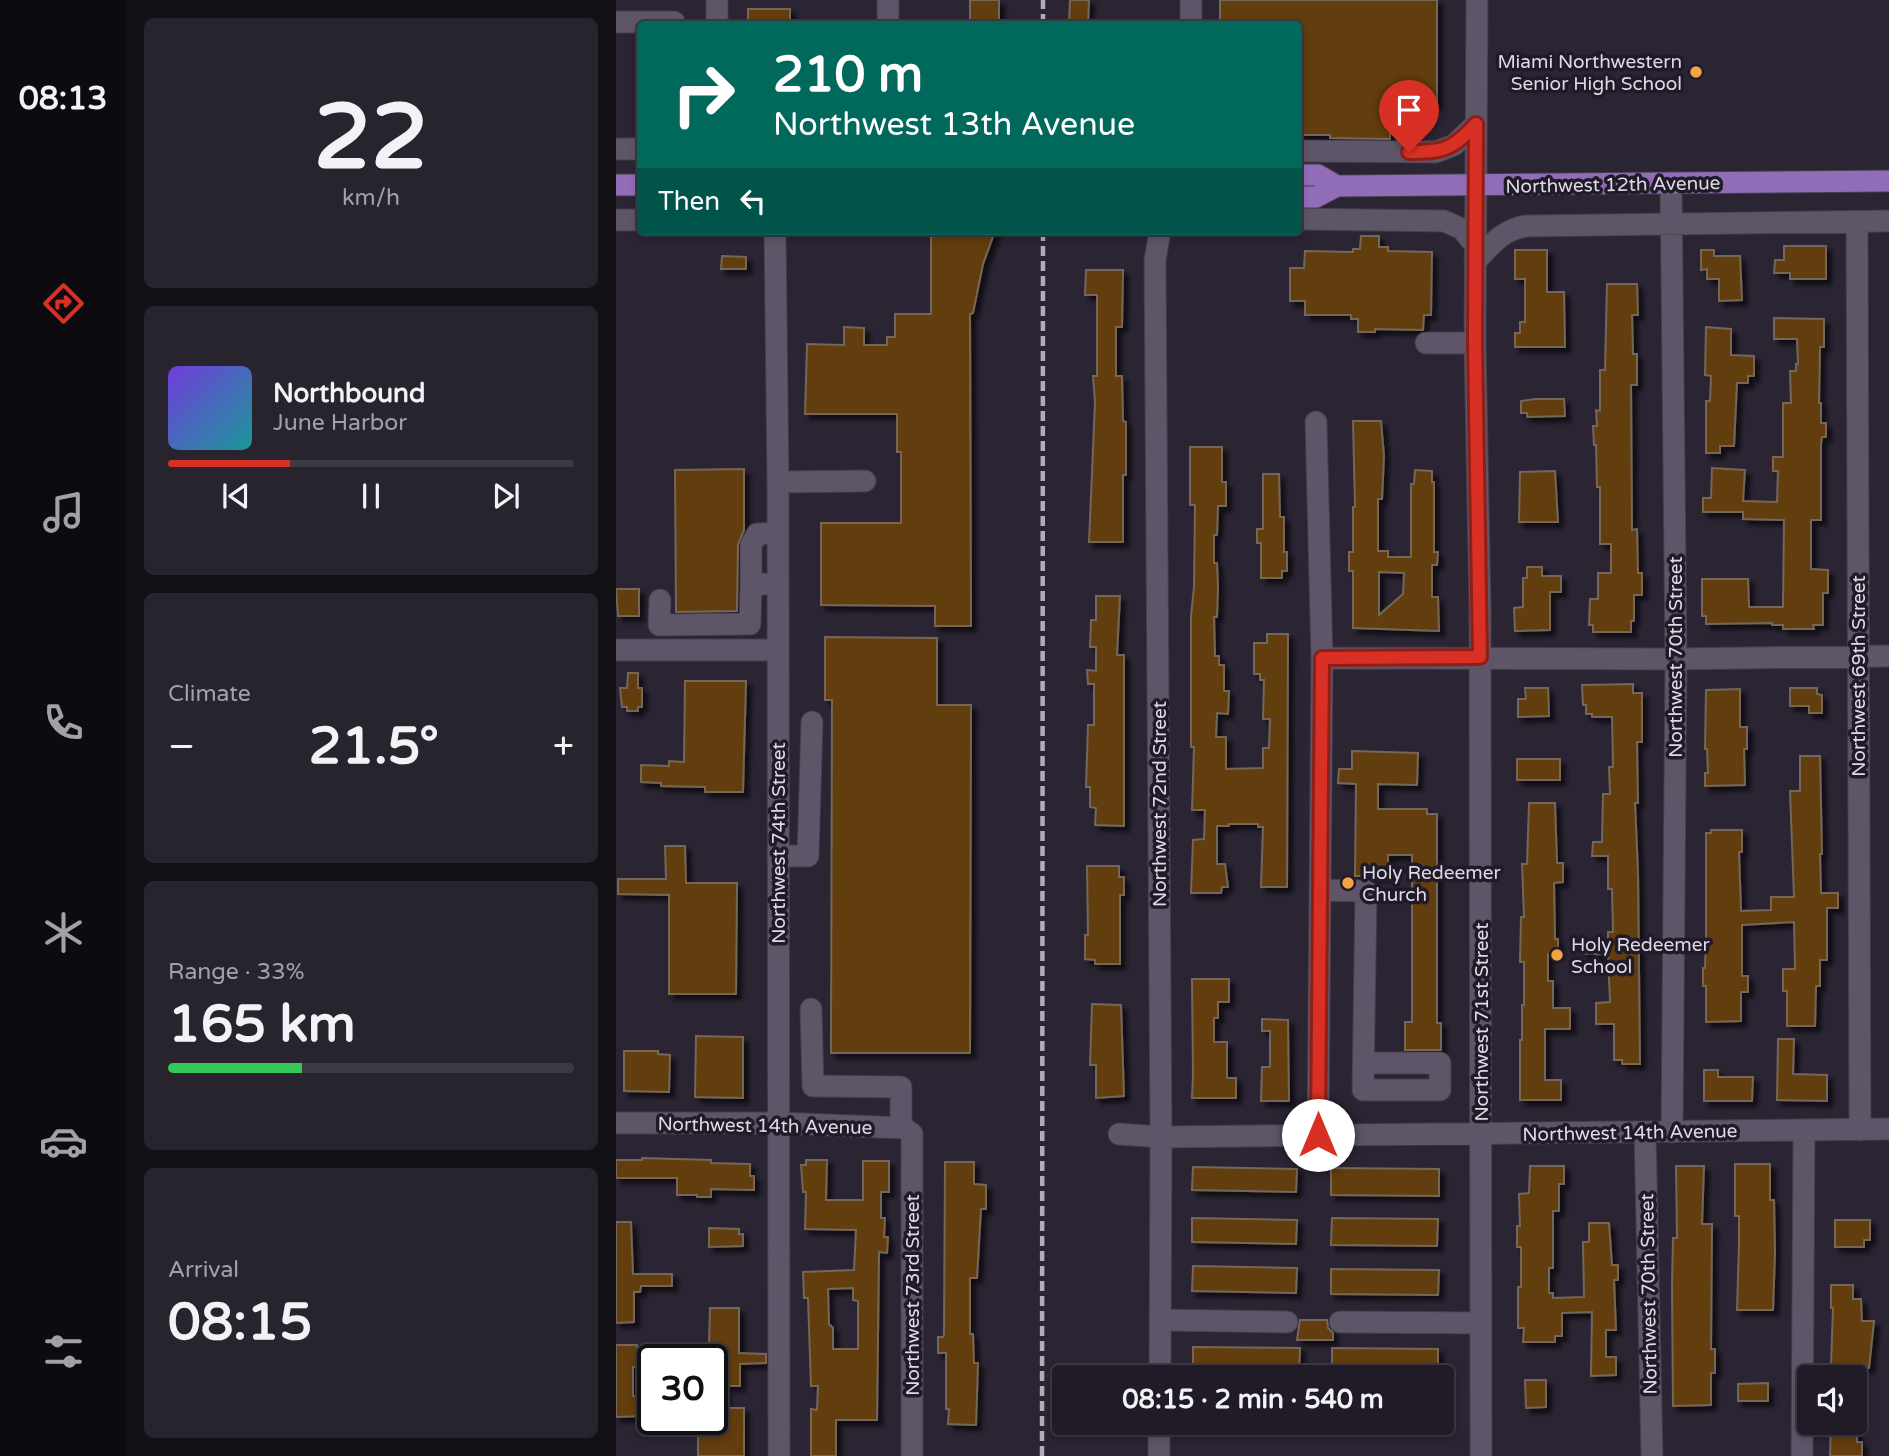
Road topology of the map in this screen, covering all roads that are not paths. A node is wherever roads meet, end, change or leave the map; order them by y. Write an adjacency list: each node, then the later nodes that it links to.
1 (717, 0): 5 (street)
2 (888, 0): 6 (street)
3 (1191, 0): 7 (street)
4 (1477, 0): 10 (street, Northwest 71st Street)
5 (717, 21)
6 (888, 21)
7 (1191, 21)
8 (616, 22): 9 (street)
9 (637, 22)
10 (1476, 124): 13 (street); 20 (street, Northwest 71st Street)
11 (616, 149): 12 (street)
12 (637, 149)
13 (1302, 151)
14 (1302, 175): 19 (main road, Northwest 12th Avenue)
15 (1889, 181): 16 (main road, Northwest 12th Avenue)
16 (1671, 183): 20 (main road, Northwest 12th Avenue); 27 (street, Northwest 70th Street)
17 (616, 185): 18 (main road)
18 (637, 185)
19 (1337, 186): 20 (main road, Northwest 12th Avenue); 21 (main road, Northwest 12th Avenue)
20 (1475, 186): 30 (street, Northwest 71st Street)
21 (1302, 197)
22 (1302, 219): 30 (street)
23 (616, 220): 24 (street)
24 (637, 220)
25 (1889, 221): 26 (street, Northwest 12th Avenue)
26 (1857, 222): 27 (street, Northwest 12th Avenue); 48 (street, Northwest 69th Street)
27 (1671, 223): 30 (street, Northwest 12th Avenue); 50 (street, Northwest 70th Street)
28 (775, 235): 35 (street, Northwest 74th Street)
29 (1159, 235): 67 (street, Northwest 72nd Street)
30 (1475, 253): 32 (street, Northwest 71st Street)
31 (1426, 343): 32 (street)
32 (1475, 343): 47 (street, Northwest 71st Street)
33 (1316, 422): 49 (street)
34 (865, 481): 35 (street)
35 (778, 482): 36 (street, Northwest 74th Street)
36 (778, 533): 37 (street); 38 (street, Northwest 74th Street)
37 (751, 584): 38 (street); 41 (street)
38 (778, 584): 45 (street, Northwest 74th Street)
39 (660, 600): 40 (street)
40 (669, 624): 41 (street); 43 (street)
41 (750, 624): 44 (street)
42 (616, 650): 43 (street)
43 (669, 650): 44 (street)
44 (749, 650): 45 (street)
45 (778, 650): 52 (street, Northwest 74th Street)
46 (1889, 656): 48 (street)
47 (1480, 657): 49 (street); 50 (street); 65 (street, Northwest 71st Street)
48 (1858, 657): 50 (street); 60 (street, Northwest 69th Street)
49 (1322, 658): 53 (street)
50 (1676, 659): 63 (street, Northwest 70th Street)
51 (812, 722): 52 (street)
52 (779, 856): 57 (street, Northwest 74th Street)
53 (1320, 890): 55 (street); 66 (street)
54 (811, 1009): 61 (street, Northwest 73rd Street)
55 (1364, 1063)
56 (616, 1123): 57 (street, Northwest 14th Avenue)
57 (779, 1123): 61 (street, Northwest 14th Avenue); 74 (street, Northwest 74th Street)
58 (1889, 1129): 60 (street, Northwest 14th Avenue)
59 (1804, 1130): 60 (street, Northwest 14th Avenue); 63 (street, Northwest 14th Avenue); 79 (street)
60 (1860, 1130)
61 (906, 1131): 75 (street, Northwest 73rd Street)
62 (1645, 1132): 63 (street, Northwest 14th Avenue); 65 (street, Northwest 14th Avenue); 78 (street, Northwest 70th Street)
63 (1672, 1132)
64 (1119, 1134): 67 (street, Northwest 14th Avenue)
65 (1481, 1134): 66 (street, Northwest 14th Avenue); 71 (street, Northwest 71st Street)
66 (1318, 1135): 67 (street, Northwest 14th Avenue)
67 (1161, 1136): 68 (street, Northwest 72nd Street)
68 (1160, 1320): 69 (street); 72 (street, Northwest 72nd Street)
69 (1287, 1322)
70 (1340, 1322): 71 (street)
71 (1481, 1323): 77 (street, Northwest 71st Street)
72 (1160, 1365)
73 (1160, 1435): 76 (street)
74 (779, 1456)
75 (912, 1456)
76 (1159, 1456)
77 (1481, 1456)
78 (1651, 1456)
79 (1802, 1456)

